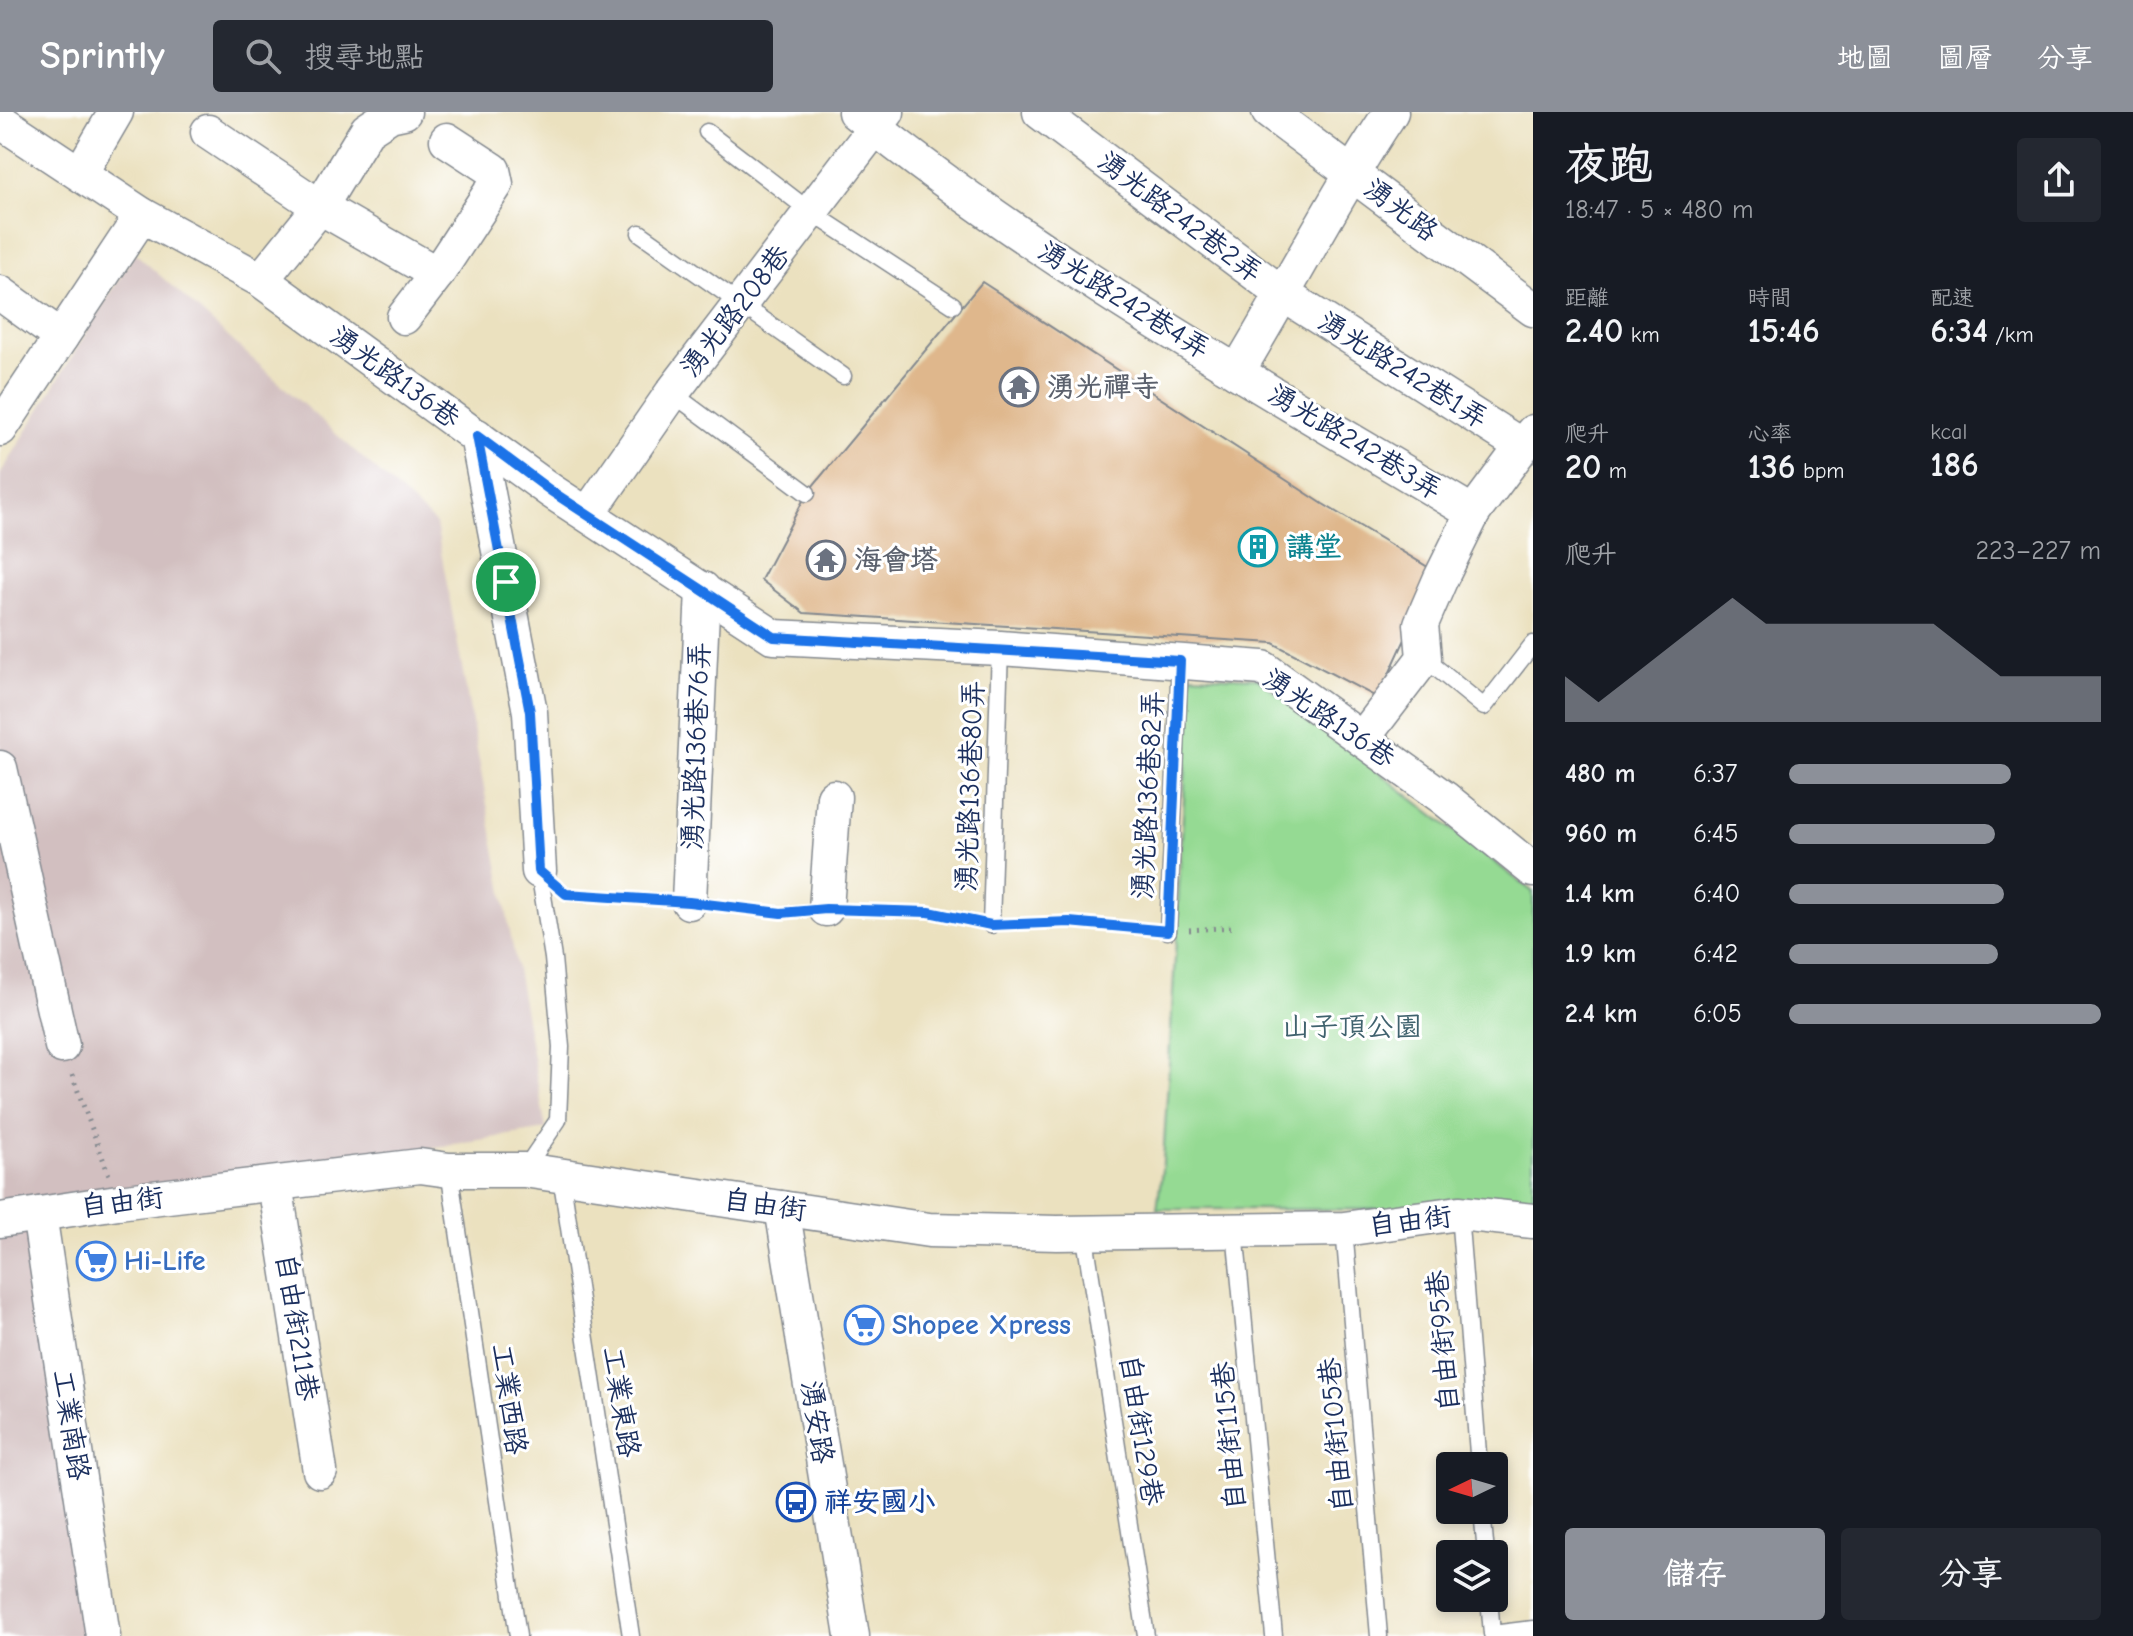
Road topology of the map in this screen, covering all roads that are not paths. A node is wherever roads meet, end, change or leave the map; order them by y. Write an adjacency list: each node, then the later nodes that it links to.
1 (116, 112): 11 (street)
2 (404, 112): 13 (street)
3 (1040, 112): 20 (street, 湧光路242巷2弄)
4 (1269, 112): 12 (street, 湧光路)
5 (1391, 112): 12 (street)
6 (872, 117): 14 (street, 湧光路208巷); 26 (street, 湧光路242巷4弄)
7 (0, 121): 11 (street, 湧光路136巷)
8 (208, 132): 13 (street)
9 (707, 132): 14 (lane)
10 (447, 140): 17 (street)
11 (81, 172): 15 (street, 湧光路136巷)
12 (1351, 172): 20 (street); 23 (street, 湧光路)
13 (320, 207): 17 (street); 18 (street)
14 (811, 212): 21 (street, 湧光路208巷); 22 (lane)
15 (142, 215): 18 (street, 湧光路136巷); 25 (street)
16 (640, 233): 21 (lane)
17 (437, 274): 24 (street)
18 (261, 280): 30 (street, 湧光路136巷)
19 (0, 293): 25 (street)
20 (1284, 295): 26 (street); 31 (street, 湧光路242巷1弄)
21 (741, 303): 27 (lane); 28 (street, 湧光路208巷)
22 (953, 305)
23 (1533, 309)
24 (404, 317)
25 (61, 337): 29 (street)
26 (1237, 372): 33 (street, 湧光路242巷3弄)
27 (843, 376)
28 (672, 393): 32 (lane); 34 (street, 湧光路208巷)
29 (0, 429)
30 (477, 436): 34 (street, 湧光路136巷); 44 (street)
31 (1528, 439): 33 (street)
32 (807, 493)
33 (1473, 513): 38 (street)
34 (588, 514): 35 (street, 湧光路136巷)
35 (703, 589): 37 (street, 湧光路136巷); 45 (street, 湧光路136巷76弄)
36 (1533, 644): 38 (lane)
37 (1000, 648): 39 (street, 湧光路136巷); 47 (lane, 湧光路136巷80弄)
38 (1424, 658): 40 (street)
39 (1180, 661): 40 (street, 湧光路136巷); 48 (lane, 湧光路136巷82弄)
40 (1362, 739): 43 (street, 湧光路136巷)
41 (0, 768): 49 (street)
42 (834, 797): 46 (street)
43 (1530, 863)
44 (539, 871): 51 (lane)
45 (689, 902)
46 (826, 909)
47 (991, 925)
48 (1168, 931)
49 (62, 1046)
50 (449, 1170): 51 (street, 自由街); 53 (street, 自由街); 67 (lane, 工業西路)
51 (524, 1170): 52 (street, 自由街)
52 (561, 1175): 54 (street, 自由街); 68 (lane, 工業東路)
53 (275, 1184): 56 (street, 自由街); 63 (street, 自由街211巷)
54 (782, 1208): 60 (street, 自由街); 69 (street, 湧安路)
55 (1459, 1213): 58 (street, 自由街); 59 (street, 自由街); 62 (lane, 自由街95巷)
56 (39, 1214): 57 (street, 自由街); 66 (street, 工業南路)
57 (0, 1220)
58 (1533, 1221)
59 (1344, 1229): 61 (street, 自由街); 72 (lane, 自由街105巷)
60 (1084, 1231): 61 (street, 自由街); 70 (lane, 自由街129巷)
61 (1235, 1231): 71 (lane, 自由街115巷)
62 (1478, 1452)
63 (320, 1471)
64 (1490, 1612): 65 (lane)
65 (1533, 1629)
66 (103, 1636)
67 (518, 1636)
68 (631, 1636)
69 (852, 1636)
70 (1146, 1636)
71 (1274, 1636)
72 (1379, 1636)

